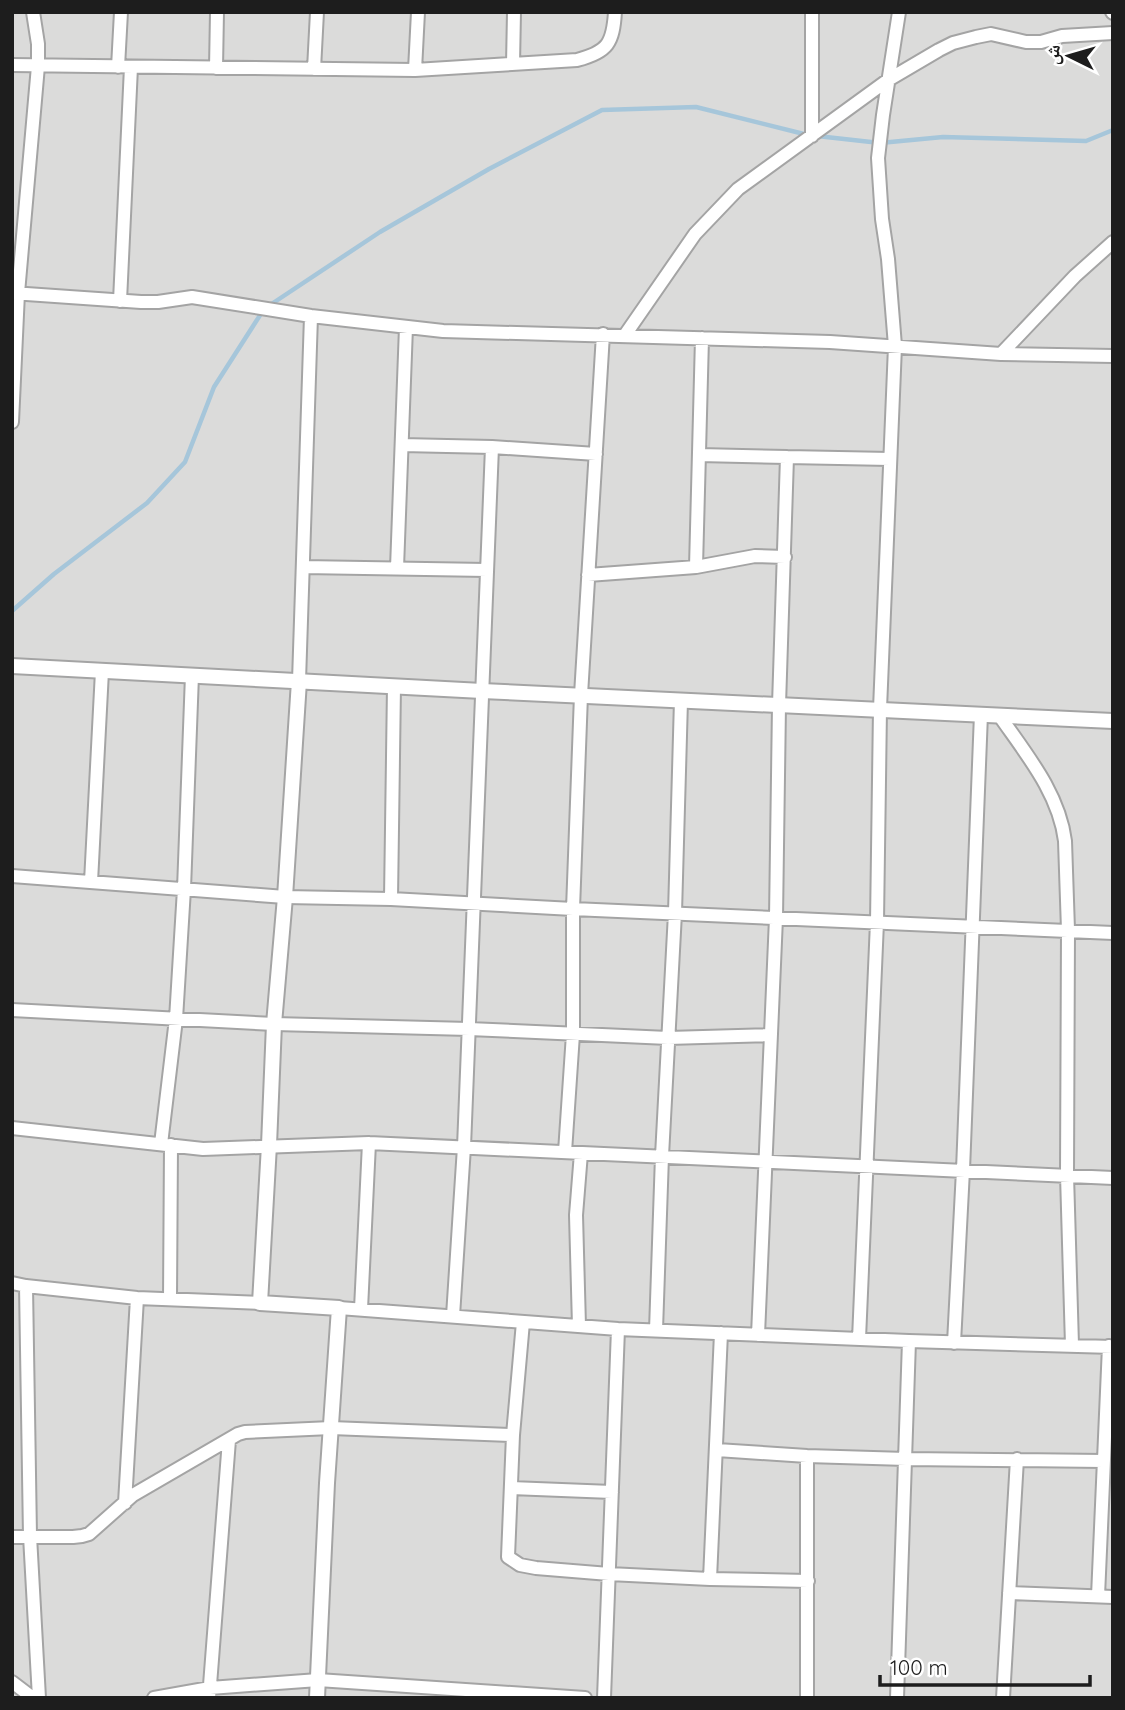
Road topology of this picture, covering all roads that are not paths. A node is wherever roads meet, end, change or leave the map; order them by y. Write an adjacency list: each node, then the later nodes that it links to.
1 (33, 12): 13 (street)
2 (121, 12): 14 (street)
3 (217, 12): 15 (street)
4 (317, 12): 16 (street)
5 (418, 12): 17 (street)
6 (514, 12): 11 (street)
7 (615, 12): 11 (street)
8 (812, 12): 19 (street)
9 (899, 12): 18 (street)
10 (1113, 33): 18 (street)
11 (513, 64): 17 (street)
12 (12, 65): 13 (street)
13 (38, 66): 14 (street); 21 (street)
14 (124, 67): 15 (street); 22 (street)
15 (216, 68): 16 (street)
16 (314, 69): 17 (street)
17 (415, 70)
18 (888, 80): 19 (street); 28 (street)
19 (812, 136): 26 (street)
20 (1113, 242): 29 (street)
21 (15, 293): 22 (street); 31 (street)
22 (120, 301): 23 (street)
23 (311, 316): 24 (street); 39 (street)
24 (406, 327): 25 (street); 32 (street)
25 (603, 334): 26 (street); 34 (street)
26 (625, 335): 27 (street)
27 (702, 338): 28 (street); 35 (street)
28 (895, 346): 29 (street); 37 (street)
29 (1001, 354): 30 (street)
30 (1113, 356)
31 (12, 422)
32 (402, 445): 33 (street); 41 (street)
33 (492, 447): 34 (street); 42 (street)
34 (596, 454): 43 (street)
35 (699, 456): 36 (street); 40 (street)
36 (788, 457): 37 (street); 38 (street)
37 (890, 459): 53 (street)
38 (785, 558): 40 (street); 52 (street)
39 (303, 566): 41 (street); 47 (street)
40 (696, 567): 43 (street)
41 (397, 568): 42 (street)
42 (487, 570): 49 (street)
43 (588, 575): 50 (street)
44 (12, 666): 45 (street)
45 (102, 671): 46 (street); 58 (street)
46 (192, 676): 47 (street); 59 (street)
47 (299, 681): 48 (street); 60 (street)
48 (394, 686): 49 (street); 61 (street)
49 (482, 691): 50 (street); 62 (street)
50 (581, 695): 51 (street); 63 (street)
51 (681, 700): 52 (street); 64 (street)
52 (779, 705): 53 (street); 65 (street)
53 (880, 709): 54 (street); 66 (street)
54 (981, 714): 55 (street); 67 (street)
55 (999, 715): 56 (street); 68 (street)
56 (1113, 720)
57 (12, 876): 58 (street)
58 (91, 882): 59 (street)
59 (184, 890): 60 (street); 71 (street)
60 (285, 897): 61 (street); 72 (street)
61 (391, 899): 62 (street)
62 (474, 904): 63 (street); 73 (street)
63 (573, 909): 64 (street); 74 (street)
64 (675, 913): 65 (street); 76 (street)
65 (776, 918): 66 (street); 75 (street)
66 (877, 922): 67 (street); 86 (street)
67 (973, 926): 68 (street); 87 (street)
68 (1068, 930): 69 (street); 88 (street)
69 (1113, 933)
70 (12, 1010): 71 (street)
71 (176, 1019): 72 (street); 79 (street)
72 (274, 1024): 73 (street); 80 (street)
73 (468, 1029): 74 (street); 81 (street)
74 (573, 1034): 76 (street); 82 (street)
75 (771, 1035): 76 (street); 85 (street)
76 (668, 1038): 84 (street)
77 (12, 1128): 79 (street)
78 (369, 1143): 80 (street); 81 (street); 96 (street)
79 (166, 1145): 80 (street); 93 (street)
80 (269, 1145): 94 (street)
81 (464, 1147): 82 (street); 97 (street)
82 (565, 1152): 83 (street)
83 (581, 1153): 84 (street); 99 (street)
84 (662, 1156): 85 (street); 101 (street)
85 (765, 1161): 86 (street); 103 (street)
86 (866, 1166): 87 (street); 104 (street)
87 (963, 1171): 88 (street); 106 (street)
88 (1067, 1175): 89 (street); 107 (street)
89 (1113, 1178)
90 (12, 1283): 91 (street)
91 (26, 1286): 92 (street); 120 (street)
92 (137, 1298): 93 (street); 119 (street)
93 (170, 1299): 94 (street)
94 (260, 1303): 95 (street)
95 (339, 1308): 96 (street); 109 (street)
96 (361, 1309): 97 (street)
97 (453, 1316): 98 (street)
98 (523, 1322): 99 (street); 110 (street)
99 (579, 1326): 100 (street)
100 (618, 1329): 101 (street); 118 (street)
101 (656, 1330): 102 (street)
102 (721, 1333): 103 (street); 112 (street)
103 (758, 1335): 104 (street)
104 (859, 1339): 105 (street)
105 (909, 1341): 106 (street); 115 (street)
106 (954, 1343): 107 (street)
107 (1072, 1346): 108 (street)
108 (1111, 1347): 116 (street)
109 (331, 1428): 110 (street); 111 (street); 128 (street)
110 (513, 1435): 117 (street)
111 (229, 1440): 119 (street); 130 (street)
112 (717, 1450): 113 (street); 123 (street)
113 (807, 1456): 115 (street); 124 (street)
114 (1017, 1459): 115 (street); 116 (street); 125 (street)
115 (905, 1460): 139 (street)
116 (1104, 1461): 126 (street)
117 (511, 1488): 118 (street); 122 (street)
118 (612, 1492): 122 (street)
119 (125, 1503): 120 (street)
120 (30, 1536): 121 (street); 133 (street)
121 (12, 1537)
122 (609, 1574): 123 (street); 137 (street)
123 (710, 1579): 124 (street)
124 (808, 1581): 138 (street)
125 (1010, 1593): 126 (street); 140 (street)
126 (1098, 1596): 127 (street)
127 (1113, 1597)
128 (318, 1680): 130 (street); 131 (street); 135 (street)
129 (12, 1682): 132 (street)
130 (209, 1693): 134 (street)
131 (464, 1694): 136 (street)
132 (33, 1698)
133 (39, 1698)
134 (154, 1698)
135 (317, 1698)
136 (585, 1698)
137 (604, 1698)
138 (807, 1698)
139 (897, 1698)
140 (1003, 1698)

